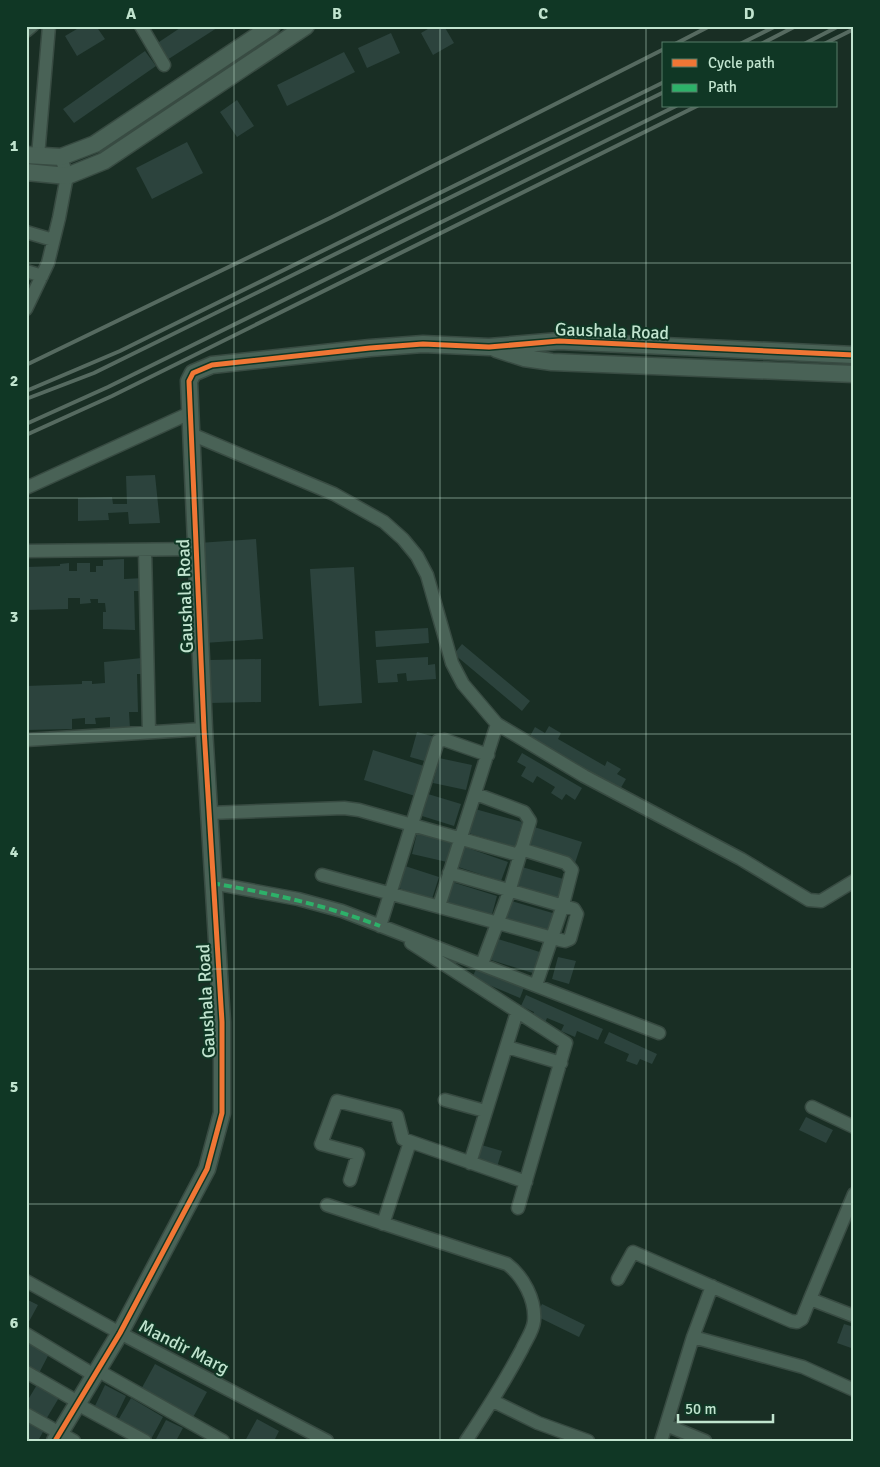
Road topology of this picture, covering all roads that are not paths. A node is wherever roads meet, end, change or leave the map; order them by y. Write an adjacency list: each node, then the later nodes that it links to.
1 (32, 26): 6 (street)
2 (48, 26): 8 (street)
3 (272, 26): 9 (street)
4 (306, 26): 11 (street)
5 (146, 28): 7 (street)
6 (26, 31)
7 (164, 65)
8 (32, 156): 9 (street)
9 (61, 157): 11 (street)
10 (26, 172): 11 (street)
11 (67, 176): 13 (street)
12 (26, 232): 13 (street)
13 (53, 240): 15 (street)
14 (26, 271): 15 (street)
15 (42, 276): 16 (street)
16 (26, 309)
17 (489, 347): 18 (street, Gaushala Road); 19 (street); 20 (street, Gaushala Road)
18 (854, 355)
19 (854, 374)
20 (190, 413): 21 (street, Gaushala Road); 22 (street)
21 (191, 434): 23 (street, Gaushala Road); 26 (street)
22 (26, 488)
23 (197, 549): 24 (street); 27 (street, Gaushala Road)
24 (145, 550): 25 (street); 28 (street)
25 (26, 551)
26 (497, 724): 30 (street); 38 (street)
27 (204, 729): 28 (street); 32 (street, Gaushala Road)
28 (149, 732): 29 (street)
29 (26, 740)
30 (488, 755): 31 (street); 33 (street)
31 (476, 794): 34 (street); 35 (street)
32 (210, 813): 33 (street); 39 (street, Gaushala Road)
33 (411, 824): 34 (street); 41 (street)
34 (460, 837): 35 (street); 36 (street)
35 (520, 852): 40 (street); 42 (street)
36 (449, 873): 40 (street); 43 (street)
37 (322, 875): 41 (street)
38 (854, 881)
39 (212, 883): 45 (street); 71 (street, Gaushala Road)
40 (509, 892): 42 (street); 44 (street)
41 (389, 893): 43 (street); 45 (street)
42 (563, 905): 47 (street)
43 (439, 906): 44 (street)
44 (497, 923): 47 (street); 48 (street)
45 (380, 926): 46 (street)
46 (392, 931): 48 (street); 50 (street)
47 (551, 938): 49 (street)
48 (482, 964): 49 (street)
49 (536, 985): 51 (street)
50 (517, 1012): 52 (street); 53 (street)
51 (659, 1033)
52 (506, 1047): 53 (street); 56 (street)
53 (561, 1063): 61 (street)
54 (446, 1100): 56 (street)
55 (812, 1107): 57 (street)
56 (486, 1111): 59 (street)
57 (854, 1127)
58 (410, 1142): 59 (street); 60 (street); 65 (street)
59 (470, 1163): 61 (street)
60 (350, 1180)
61 (526, 1182): 64 (street)
62 (854, 1194): 69 (street)
63 (326, 1205): 65 (street)
64 (518, 1208)
65 (383, 1224): 77 (street)
66 (618, 1279): 68 (street)
67 (26, 1281): 71 (street, Mandir Marg)
68 (712, 1286): 69 (street); 73 (street)
69 (810, 1299): 70 (street)
70 (854, 1316)
71 (120, 1333): 75 (street, Gaushala Road); 85 (street, Mandir Marg)
72 (26, 1334): 75 (street)
73 (693, 1337): 76 (street); 80 (street)
74 (26, 1372): 78 (street)
75 (96, 1372): 78 (street, Gaushala Road); 84 (street)
76 (854, 1390)
77 (493, 1401): 86 (street); 87 (street)
78 (78, 1403): 81 (street, Gaushala Road); 83 (street)
79 (26, 1414): 81 (street)
80 (666, 1425): 88 (street); 89 (street)
81 (57, 1437): 82 (street)
82 (74, 1441)
83 (144, 1441)
84 (223, 1441)
85 (327, 1441)
86 (466, 1441)
87 (588, 1441)
88 (661, 1441)
89 (705, 1441)

